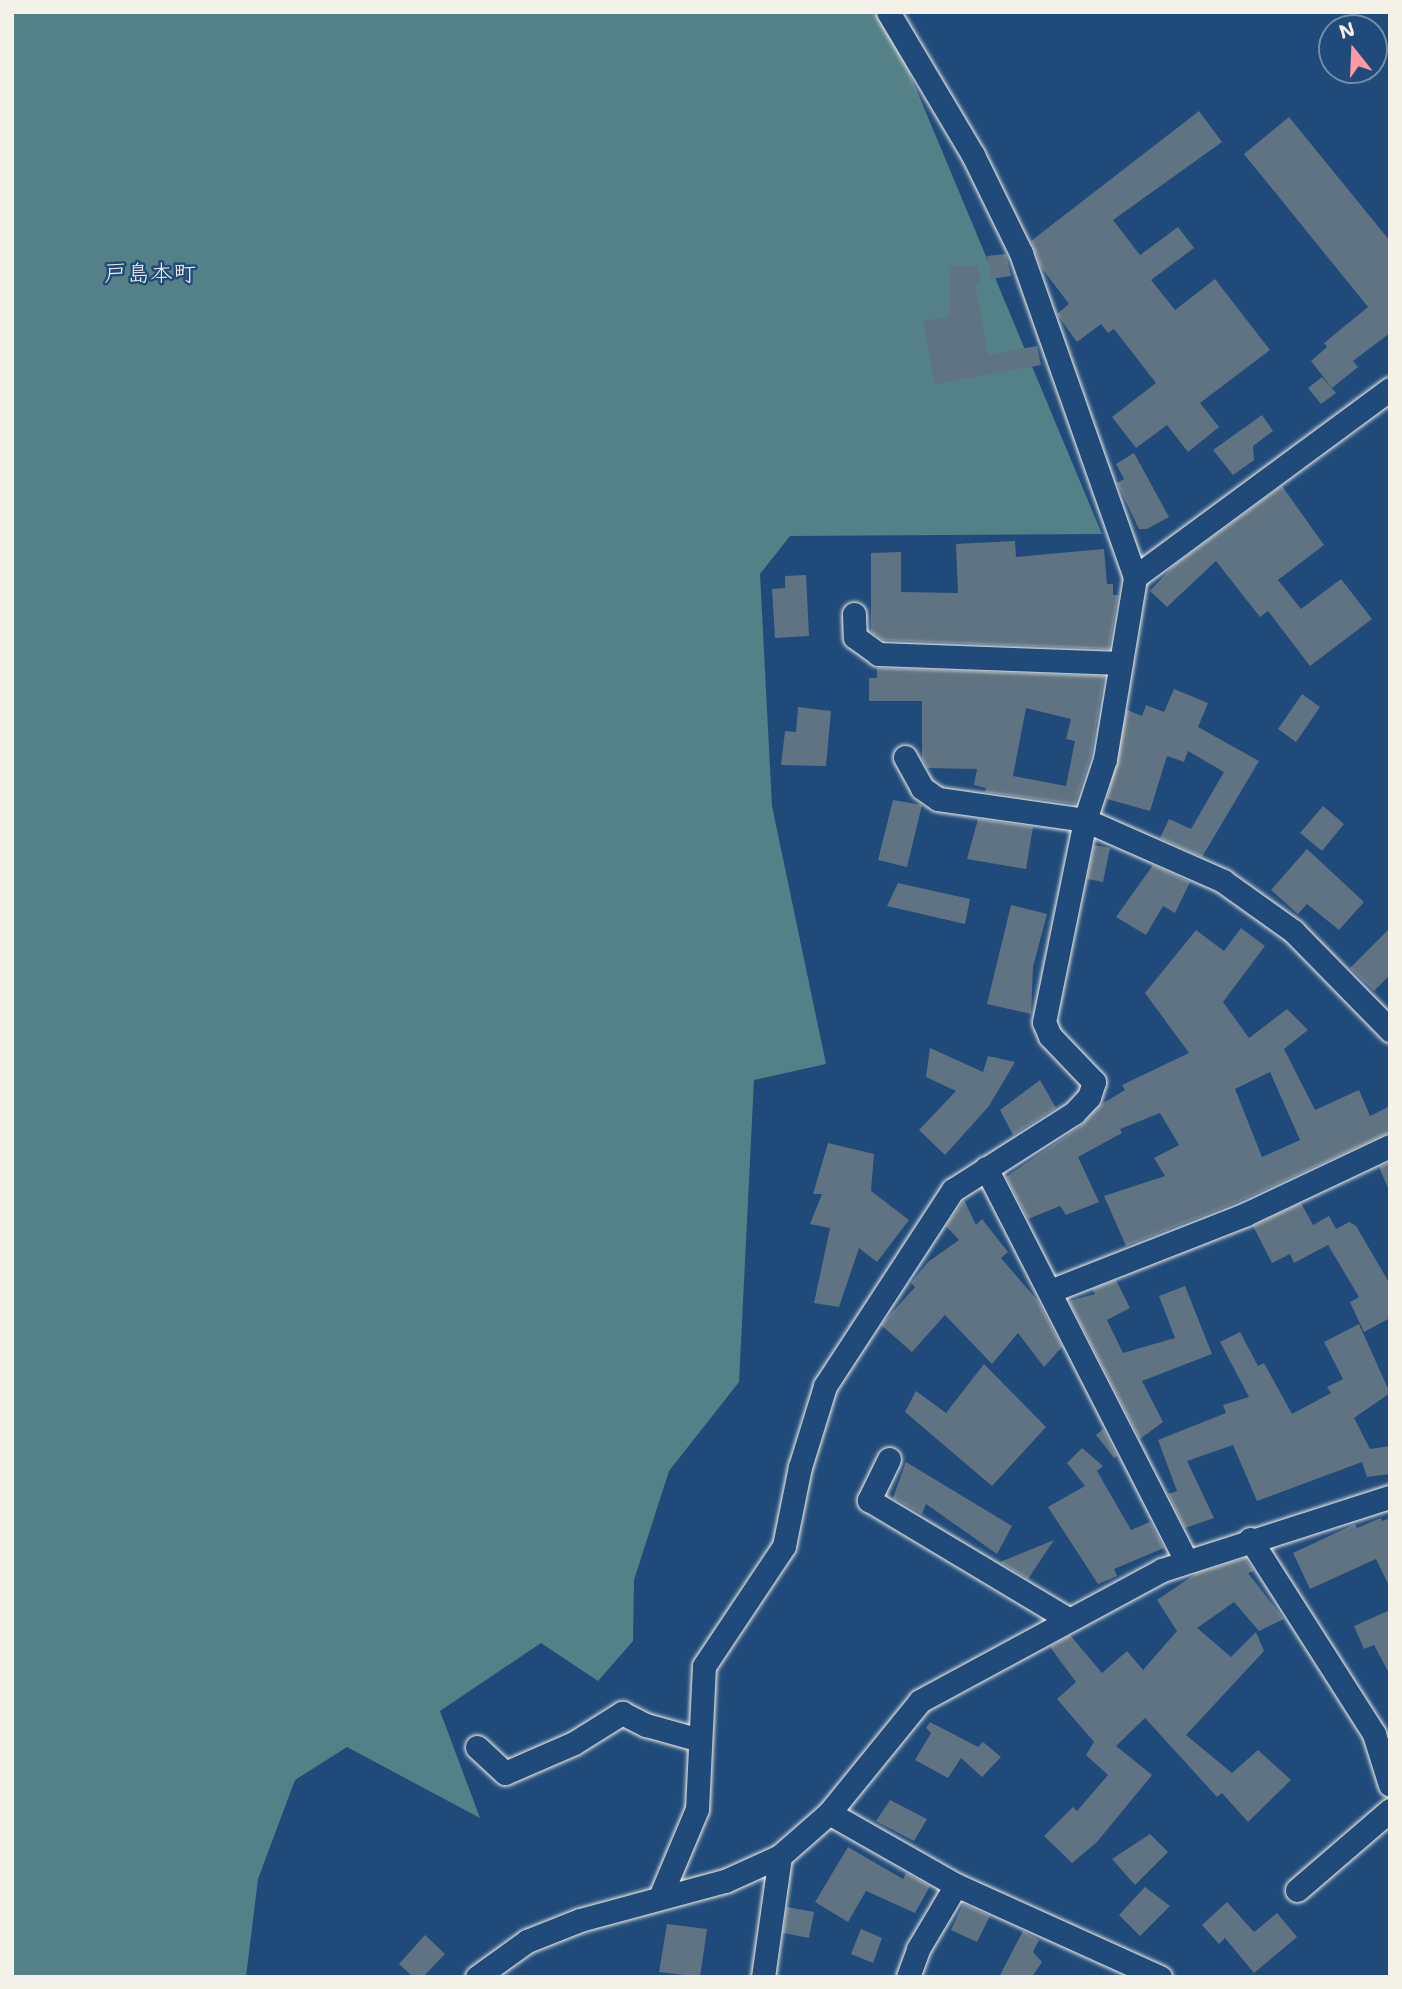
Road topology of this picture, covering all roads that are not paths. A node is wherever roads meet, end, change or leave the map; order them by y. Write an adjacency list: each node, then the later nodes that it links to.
1 (888, 12): 3 (street)
2 (1390, 389): 3 (street)
3 (1135, 577): 5 (street)
4 (854, 614): 5 (street)
5 (1121, 663): 7 (street)
6 (905, 757): 7 (street)
7 (1084, 820): 8 (street); 10 (street)
8 (1390, 1030)
9 (1390, 1146): 11 (street)
10 (986, 1168): 11 (street); 17 (street)
11 (1050, 1291): 15 (street)
12 (889, 1459): 16 (street)
13 (1390, 1497): 14 (street)
14 (1250, 1539): 15 (street); 19 (street)
15 (1186, 1561): 16 (street)
16 (1068, 1619): 21 (street)
17 (700, 1740): 18 (street); 25 (street)
18 (477, 1747)
19 (1390, 1785)
20 (1390, 1810): 24 (street)
21 (829, 1814): 22 (street); 23 (street)
22 (780, 1856): 25 (street); 27 (street)
23 (956, 1885): 28 (street); 29 (street)
24 (1297, 1890)
25 (660, 1897): 26 (street)
26 (477, 1977)
27 (763, 1977)
28 (908, 1977)
29 (1160, 1977)

